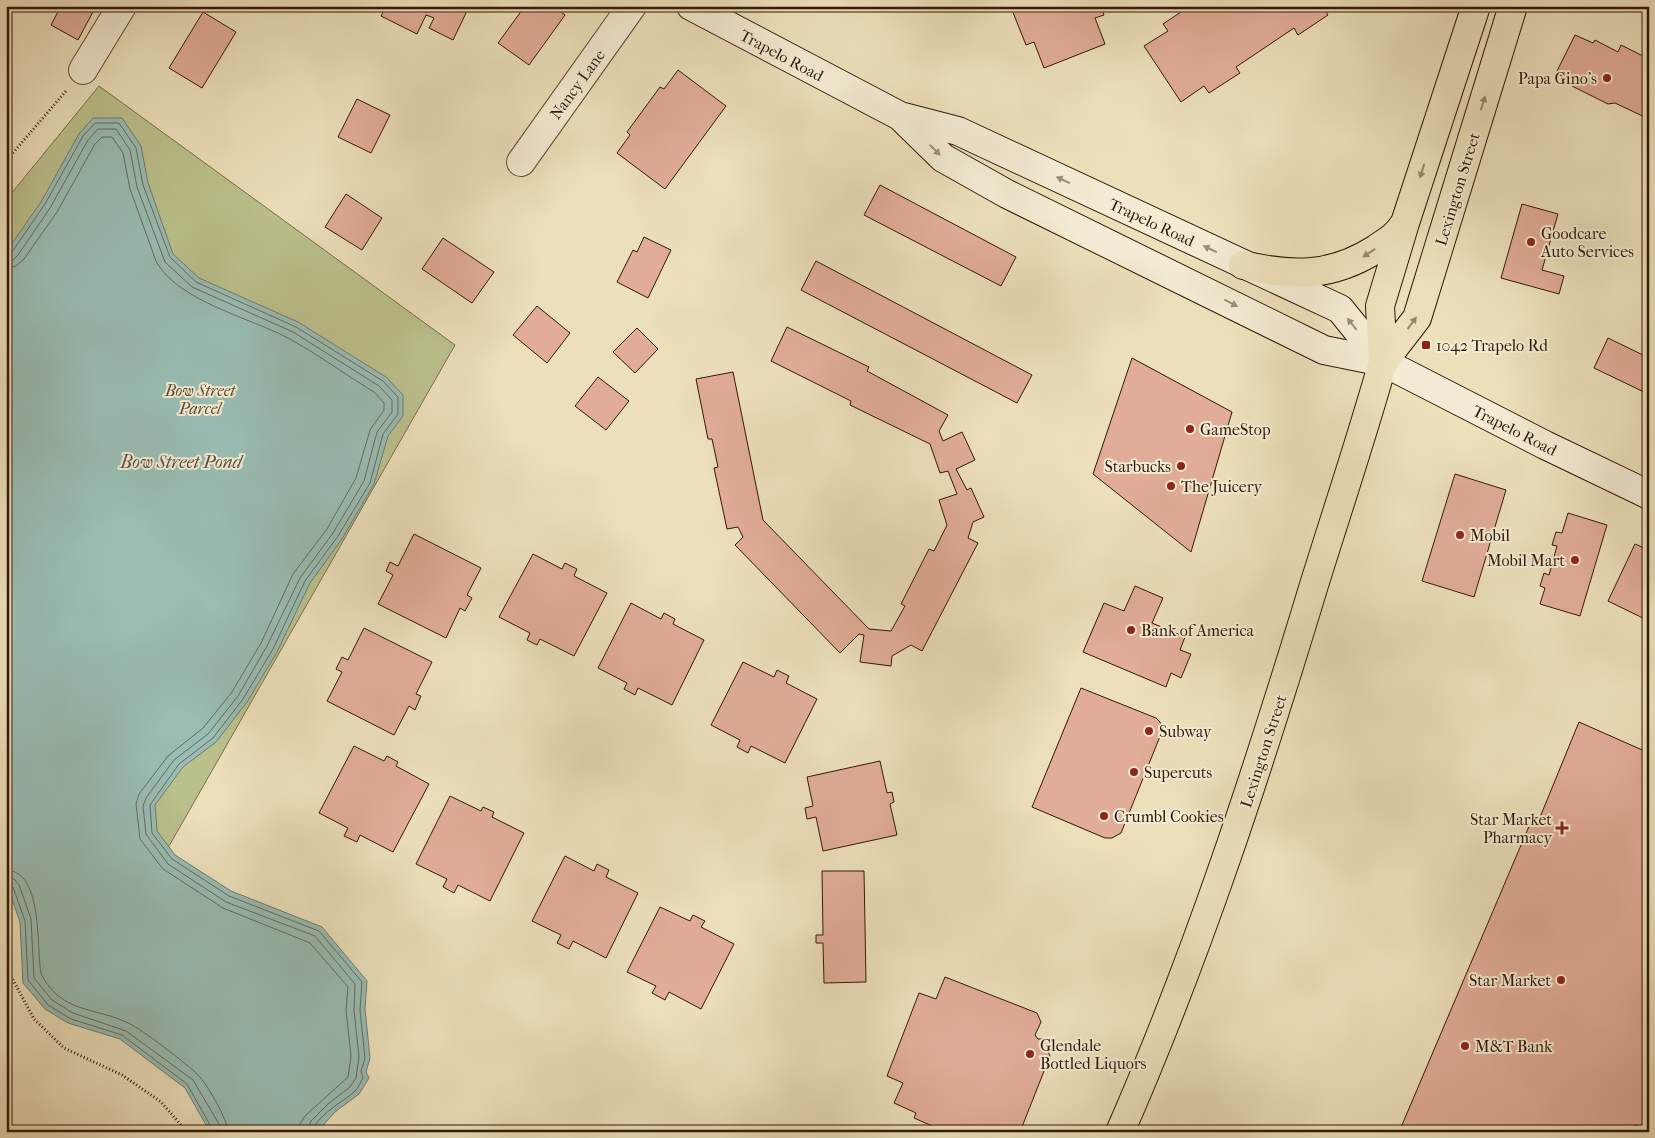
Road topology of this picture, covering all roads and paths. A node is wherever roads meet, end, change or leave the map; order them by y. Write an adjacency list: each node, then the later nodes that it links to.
1 (122, 6): 6 (main road)
2 (632, 6): 9 (main road, Nancy Lane)
3 (1476, 6): 10 (main road, Lexington Street, one-way to 10)
4 (1513, 6): 12 (main road, Lexington Street, one-way to 4)
5 (694, 7): 7 (main road, Trapelo Road)
6 (83, 70): 8 (path)
7 (900, 116): 11 (main road, Trapelo Road, one-way to 7); 12 (main road, Trapelo Road, one-way to 12)
8 (6, 161)
9 (521, 162)
10 (1405, 222): 11 (main road, one-way to 11); 12 (main road, Lexington Street)
11 (1243, 265): 12 (main road, Trapelo Road, one-way to 11)
12 (1382, 362): 13 (main road, Trapelo Road); 16 (main road, Lexington Street)
13 (1649, 495)
14 (6, 967): 15 (path)
15 (186, 1132)
16 (1120, 1132)

